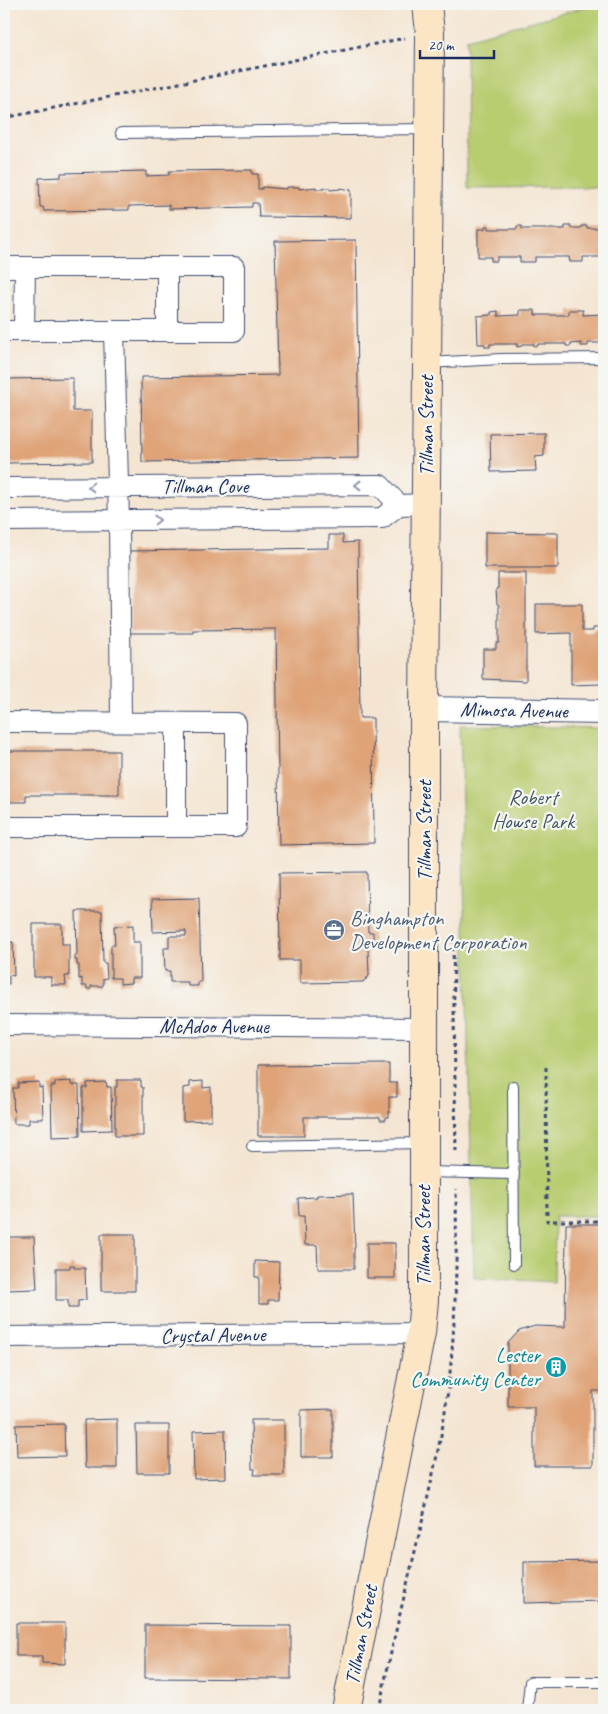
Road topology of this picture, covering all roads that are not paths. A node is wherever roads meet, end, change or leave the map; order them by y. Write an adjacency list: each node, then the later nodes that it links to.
1 (427, 4): 2 (main road, Tillman Street)
2 (429, 129): 3 (lane); 12 (main road, Tillman Street)
3 (121, 133)
4 (167, 267): 6 (street); 7 (street); 7 (street)
5 (4, 268): 6 (street)
6 (25, 268): 9 (street)
7 (167, 330): 10 (street)
8 (4, 331): 9 (street)
9 (24, 331): 10 (street)
10 (114, 331): 14 (street)
11 (604, 358): 12 (lane)
12 (426, 363): 16 (main road, Tillman Street)
13 (200, 486): 14 (street, Tillman Cove); 17 (street, Tillman Cove, one-way to 13); 18 (street)
14 (118, 487): 15 (street, Tillman Cove, one-way to 15); 20 (street)
15 (4, 488)
16 (426, 504): 17 (street); 21 (main road, Tillman Street)
17 (398, 505): 18 (street, Tillman Cove)
18 (200, 520): 20 (street, Tillman Cove, one-way to 18)
19 (4, 521): 20 (street, Tillman Cove)
20 (119, 521): 24 (street)
21 (424, 709): 22 (street, Mimosa Avenue); 29 (main road, Tillman Street)
22 (604, 712)
23 (4, 722): 24 (street)
24 (120, 722): 25 (street)
25 (176, 723): 27 (street); 27 (street)
26 (4, 827): 27 (street)
27 (176, 827)
28 (4, 1025): 29 (street, McAdoo Avenue)
29 (424, 1028): 31 (main road, Tillman Street)
30 (513, 1086): 34 (lane)
31 (423, 1144): 32 (lane); 33 (main road, Tillman Street)
32 (252, 1146)
33 (423, 1172): 34 (lane); 36 (main road, Tillman Street)
34 (514, 1174): 35 (lane)
35 (514, 1264)
36 (421, 1332): 37 (street, Crystal Avenue); 39 (main road, Tillman Street)
37 (4, 1337)
38 (604, 1682): 40 (lane)
39 (346, 1710)
40 (527, 1710)

